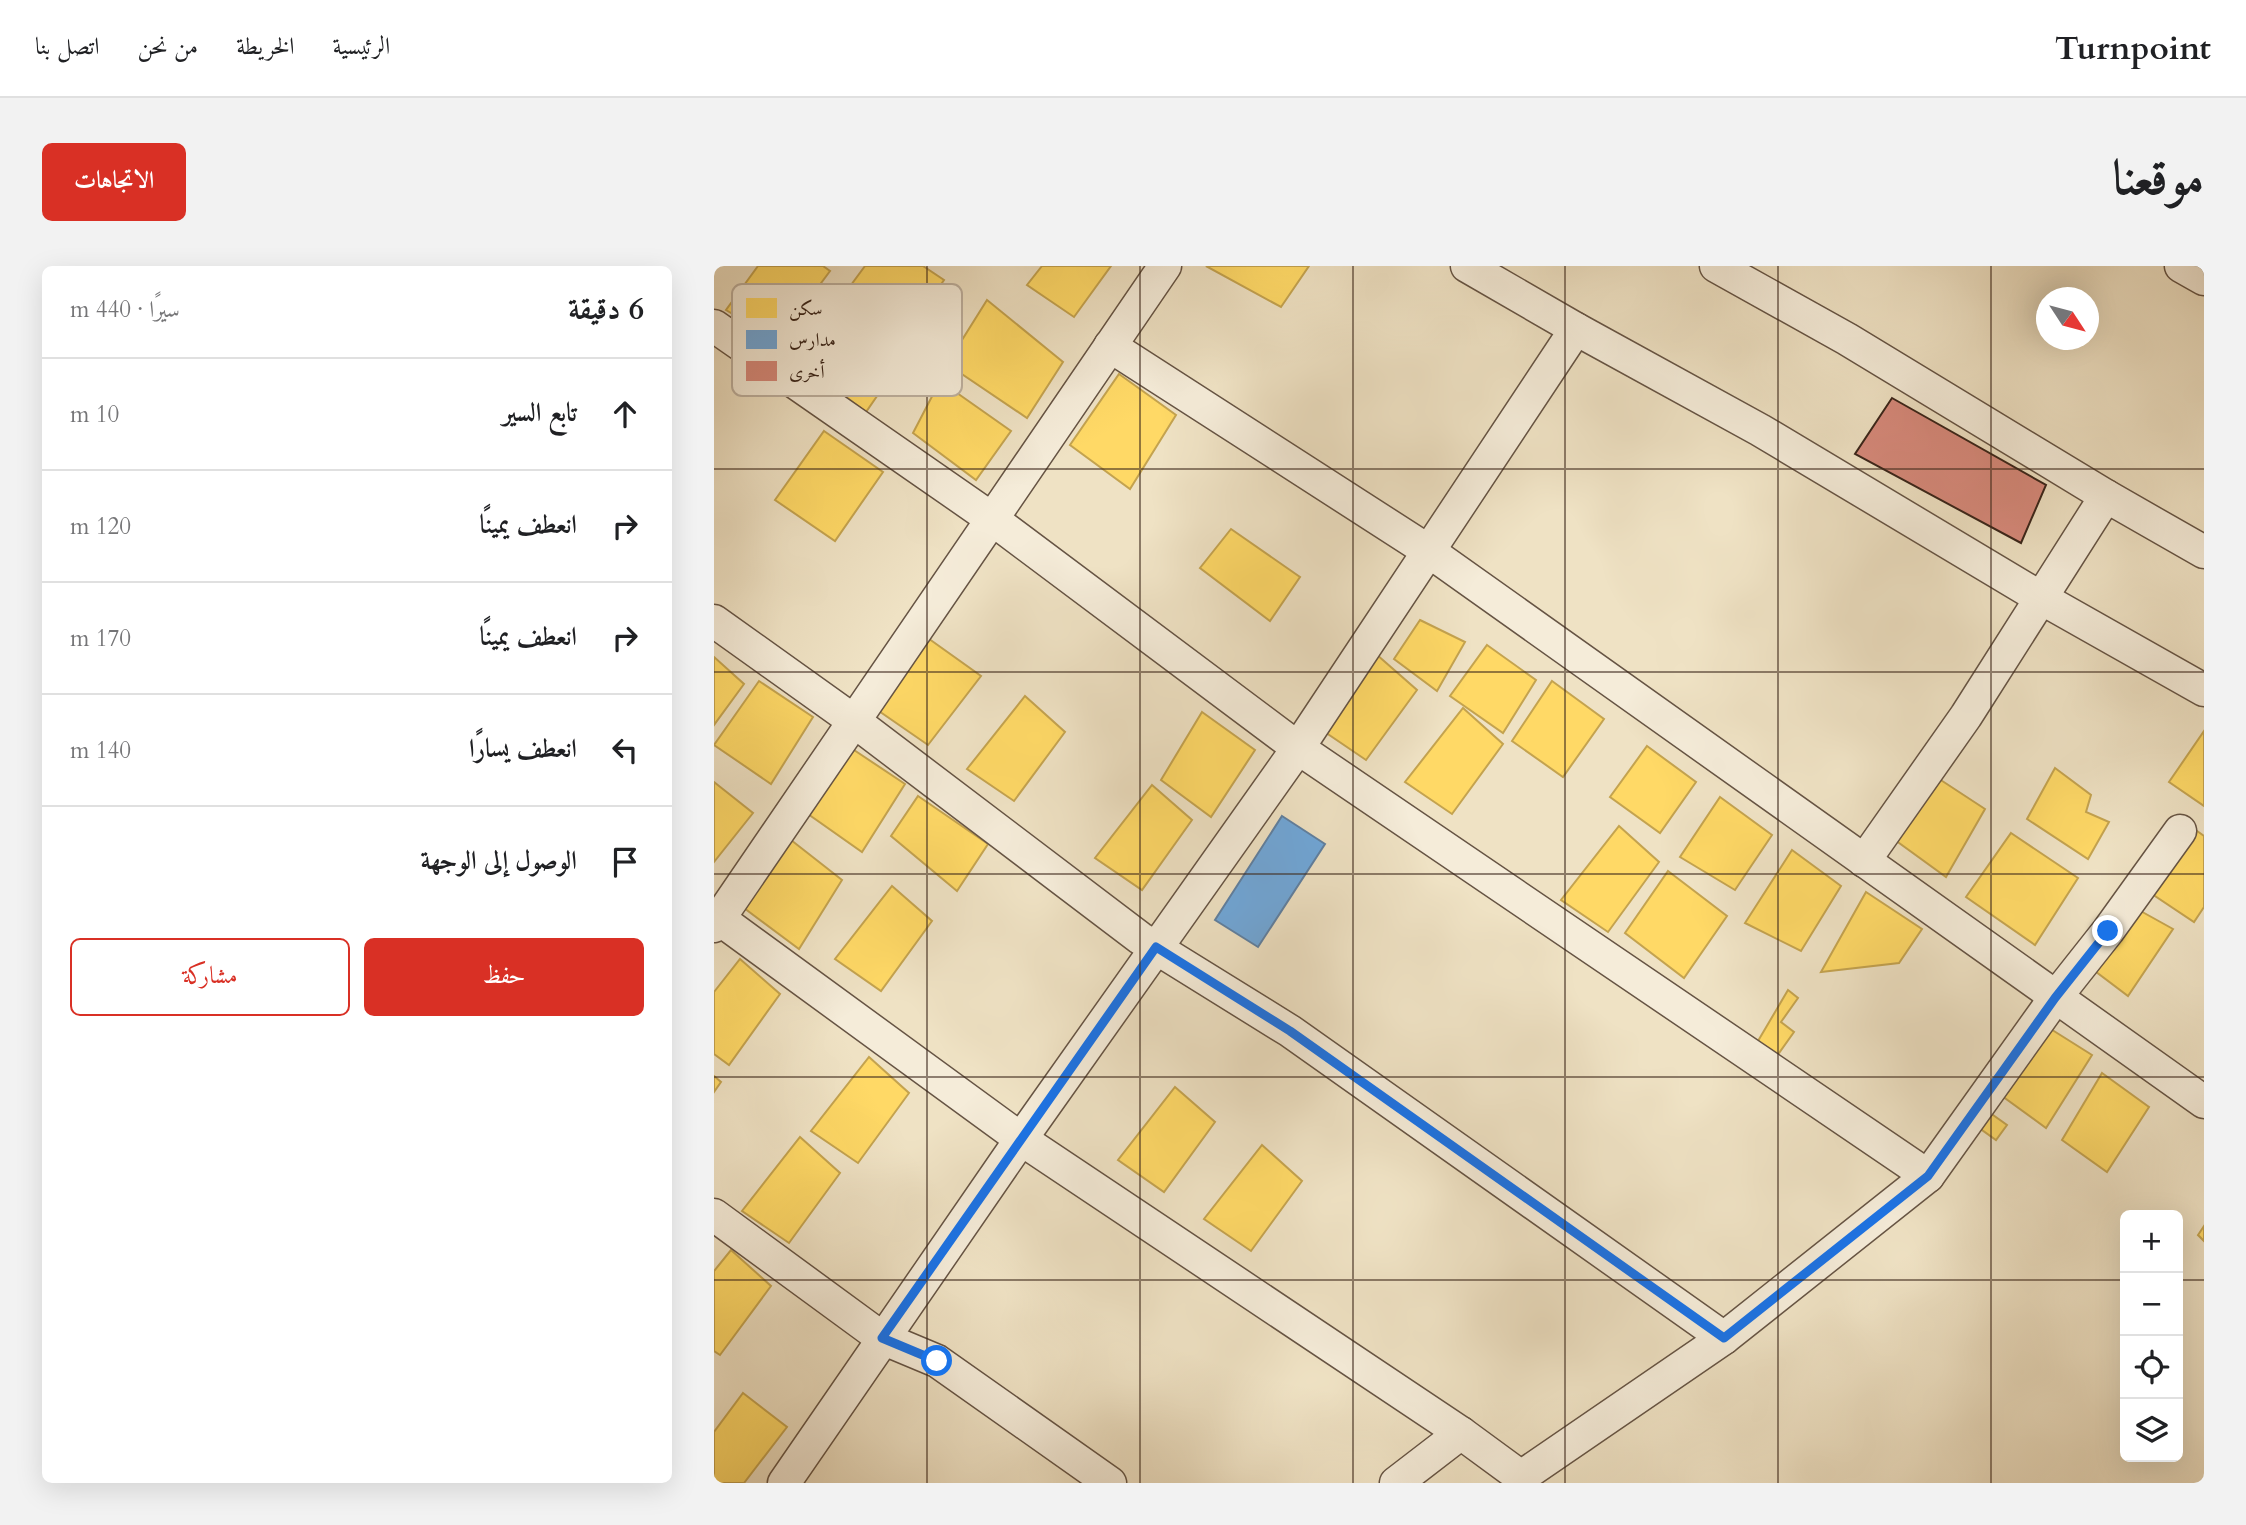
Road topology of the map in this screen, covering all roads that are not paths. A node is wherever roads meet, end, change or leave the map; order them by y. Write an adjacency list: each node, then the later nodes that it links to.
1 (1165, 266): 9 (street)
2 (1467, 266): 7 (street)
3 (1716, 266): 11 (street)
4 (2181, 266): 5 (street)
5 (2204, 279)
6 (714, 326): 8 (street)
7 (1576, 329): 13 (street); 15 (street)
8 (732, 338)
9 (1110, 346): 12 (street); 13 (street)
10 (815, 396): 12 (street)
11 (2106, 496): 14 (street); 15 (street)
12 (992, 519): 18 (street); 19 (street)
13 (1430, 552): 19 (street); 21 (street)
14 (2204, 552)
15 (2041, 598): 17 (street); 21 (street)
16 (714, 621): 18 (street)
17 (2204, 690)
18 (854, 721): 22 (street); 23 (street)
19 (1298, 748): 23 (street); 27 (street)
20 (2179, 831): 24 (street)
21 (1864, 861): 24 (street)
22 (716, 920): 26 (street)
23 (1156, 947): 26 (street); 30 (street)
24 (2055, 998): 25 (street); 27 (street)
25 (2204, 1102)
26 (1021, 1139): 29 (street); 31 (street)
27 (1928, 1176): 30 (street)
28 (714, 1215): 29 (street)
29 (882, 1338): 33 (street); 34 (street)
30 (1724, 1338): 32 (street)
31 (1461, 1433): 32 (street); 35 (street)
32 (1524, 1480)
33 (784, 1483)
34 (1110, 1483)
35 (1396, 1483)

